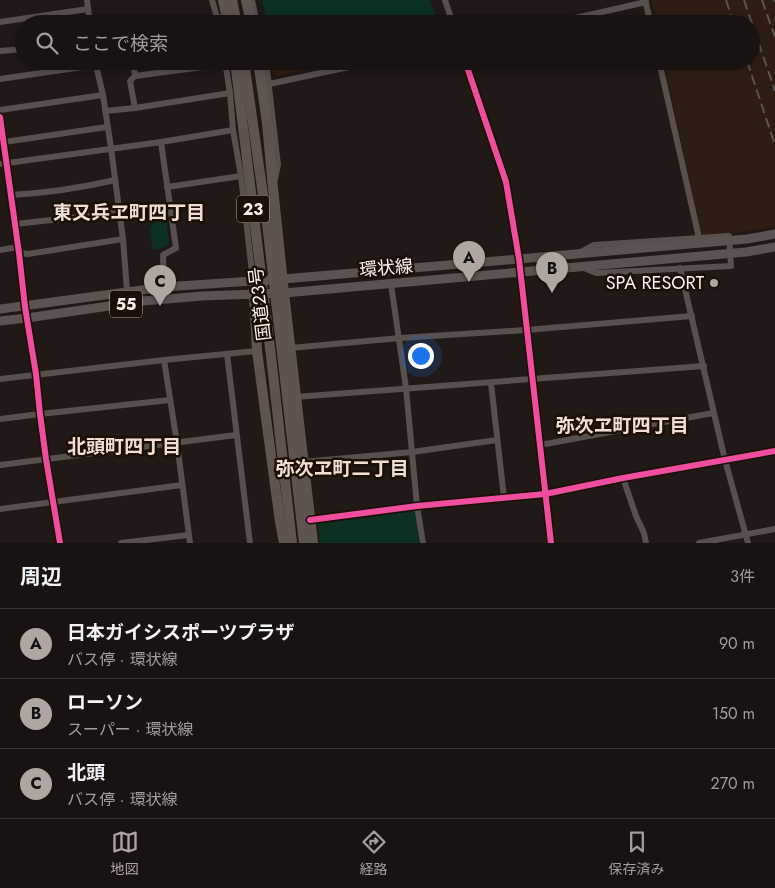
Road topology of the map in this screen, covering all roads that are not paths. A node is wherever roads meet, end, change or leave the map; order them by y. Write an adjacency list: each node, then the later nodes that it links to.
1 (87, 0): 9 (street)
2 (212, 0): 12 (street)
3 (223, 0): 13 (highway)
4 (232, 0): 14 (highway)
5 (246, 0): 15 (highway)
6 (252, 0): 16 (street)
7 (445, 0): 17 (street)
8 (646, 1): 18 (street); 19 (street)
9 (88, 9): 10 (street); 11 (street)
10 (47, 15)
11 (89, 15)
12 (216, 15)
13 (226, 15)
14 (235, 15)
15 (250, 15)
16 (255, 15)
17 (450, 15)
18 (587, 15)
19 (649, 15)
20 (15, 20): 21 (street)
21 (0, 22)
22 (15, 49): 23 (street)
23 (0, 51)
24 (54, 70): 37 (street)
25 (98, 70): 40 (street)
26 (134, 70): 36 (street)
27 (175, 70): 36 (street)
28 (229, 70): 39 (street)
29 (229, 70): 124 (highway, 国道23号 / 23)
30 (245, 70): 115 (highway, 国道23号 / 23)
31 (259, 70): 54 (highway)
32 (267, 70): 38 (street)
33 (335, 70): 38 (street)
34 (468, 70): 65 (street)
35 (661, 70): 59 (street)
36 (135, 76): 41 (street)
37 (0, 79)
38 (269, 84): 54 (street)
39 (230, 93): 41 (street); 46 (street)
40 (103, 95): 42 (street); 43 (street)
41 (135, 108): 43 (street)
42 (0, 110)
43 (105, 111): 45 (street)
44 (0, 117): 47 (street)
45 (107, 127): 47 (street); 49 (street)
46 (233, 130): 48 (street); 51 (street)
47 (4, 142): 50 (street)
48 (161, 142): 49 (street); 53 (street)
49 (111, 148): 50 (street); 52 (street)
50 (3, 163): 55 (street)
51 (241, 176): 53 (street); 70 (street)
52 (115, 180): 55 (street); 56 (street)
53 (167, 187): 72 (street)
54 (273, 188): 69 (highway)
55 (11, 195): 57 (street)
56 (119, 209): 57 (street); 60 (street)
57 (15, 224): 63 (street)
58 (775, 234): 64 (main road, 環状線)
59 (699, 238): 64 (street); 67 (street)
60 (123, 239): 63 (street); 73 (street)
61 (775, 247): 66 (main road, 環状線)
62 (0, 250): 63 (street)
63 (19, 250): 76 (street)
64 (579, 253): 65 (main road, 環状線)
65 (519, 260): 68 (street); 69 (main road, 環状線)
66 (580, 266): 67 (street); 68 (main road, 環状線)
67 (680, 268): 78 (street)
68 (520, 272): 71 (main road, 環状線); 81 (street)
69 (283, 279): 70 (main road, 環状線 / 55); 74 (highway)
70 (253, 281): 72 (main road, 環状線 / 55); 75 (street)
71 (391, 284): 74 (main road, 環状線); 82 (street)
72 (164, 287): 73 (main road, 環状線 / 55)
73 (128, 291): 76 (main road, 環状線 / 55)
74 (284, 293): 75 (main road, 環状線 / 55); 83 (highway)
75 (254, 294): 79 (main road, 環状線 / 55); 84 (highway)
76 (25, 307): 77 (main road, 環状線 / 55); 79 (street)
77 (0, 309)
78 (692, 316): 81 (street); 87 (street)
79 (27, 318): 80 (main road, 環状線 / 55); 88 (street)
80 (0, 321)
81 (526, 330): 82 (street); 90 (street)
82 (400, 338): 83 (street); 92 (street)
83 (290, 348): 93 (highway)
84 (257, 351): 85 (street); 123 (highway)
85 (227, 354): 86 (street); 98 (street)
86 (164, 360): 88 (street); 94 (street)
87 (704, 366): 90 (street); 95 (street)
88 (36, 374): 89 (street); 96 (street)
89 (0, 379)
90 (532, 380): 91 (street); 101 (street)
91 (491, 383): 92 (street); 99 (street)
92 (406, 388): 93 (street); 103 (street)
93 (296, 398): 106 (highway)
94 (170, 400): 96 (street); 100 (street)
95 (713, 413): 101 (street); 105 (street)
96 (40, 414): 97 (street); 104 (street)
97 (0, 419)
98 (236, 435): 100 (street); 122 (street)
99 (497, 440): 103 (street); 111 (street)
100 (177, 444): 104 (street); 109 (street)
101 (540, 445): 110 (street)
102 (775, 451): 105 (street)
103 (412, 452): 106 (street); 113 (street)
104 (46, 459): 107 (street); 112 (street)
105 (725, 460): 108 (street); 117 (street)
106 (304, 462): 115 (highway)
107 (0, 465)
108 (623, 478): 110 (street); 129 (street)
109 (182, 485): 112 (street); 118 (street)
110 (545, 494): 111 (street); 128 (street)
111 (504, 498): 113 (street)
112 (53, 502): 114 (street); 119 (street)
113 (417, 506): 115 (street); 127 (street)
114 (0, 509)
115 (306, 521): 125 (highway, 国道23号 / 23); 126 (highway)
116 (775, 529): 117 (street)
117 (746, 534): 130 (street); 131 (street)
118 (188, 535): 120 (street); 121 (street)
119 (60, 543)
120 (121, 543)
121 (190, 543)
122 (250, 543)
123 (284, 543)
124 (292, 543)
125 (304, 543)
126 (313, 543)
127 (422, 543)
128 (551, 543)
129 (646, 543)
130 (699, 543)
131 (748, 543)

